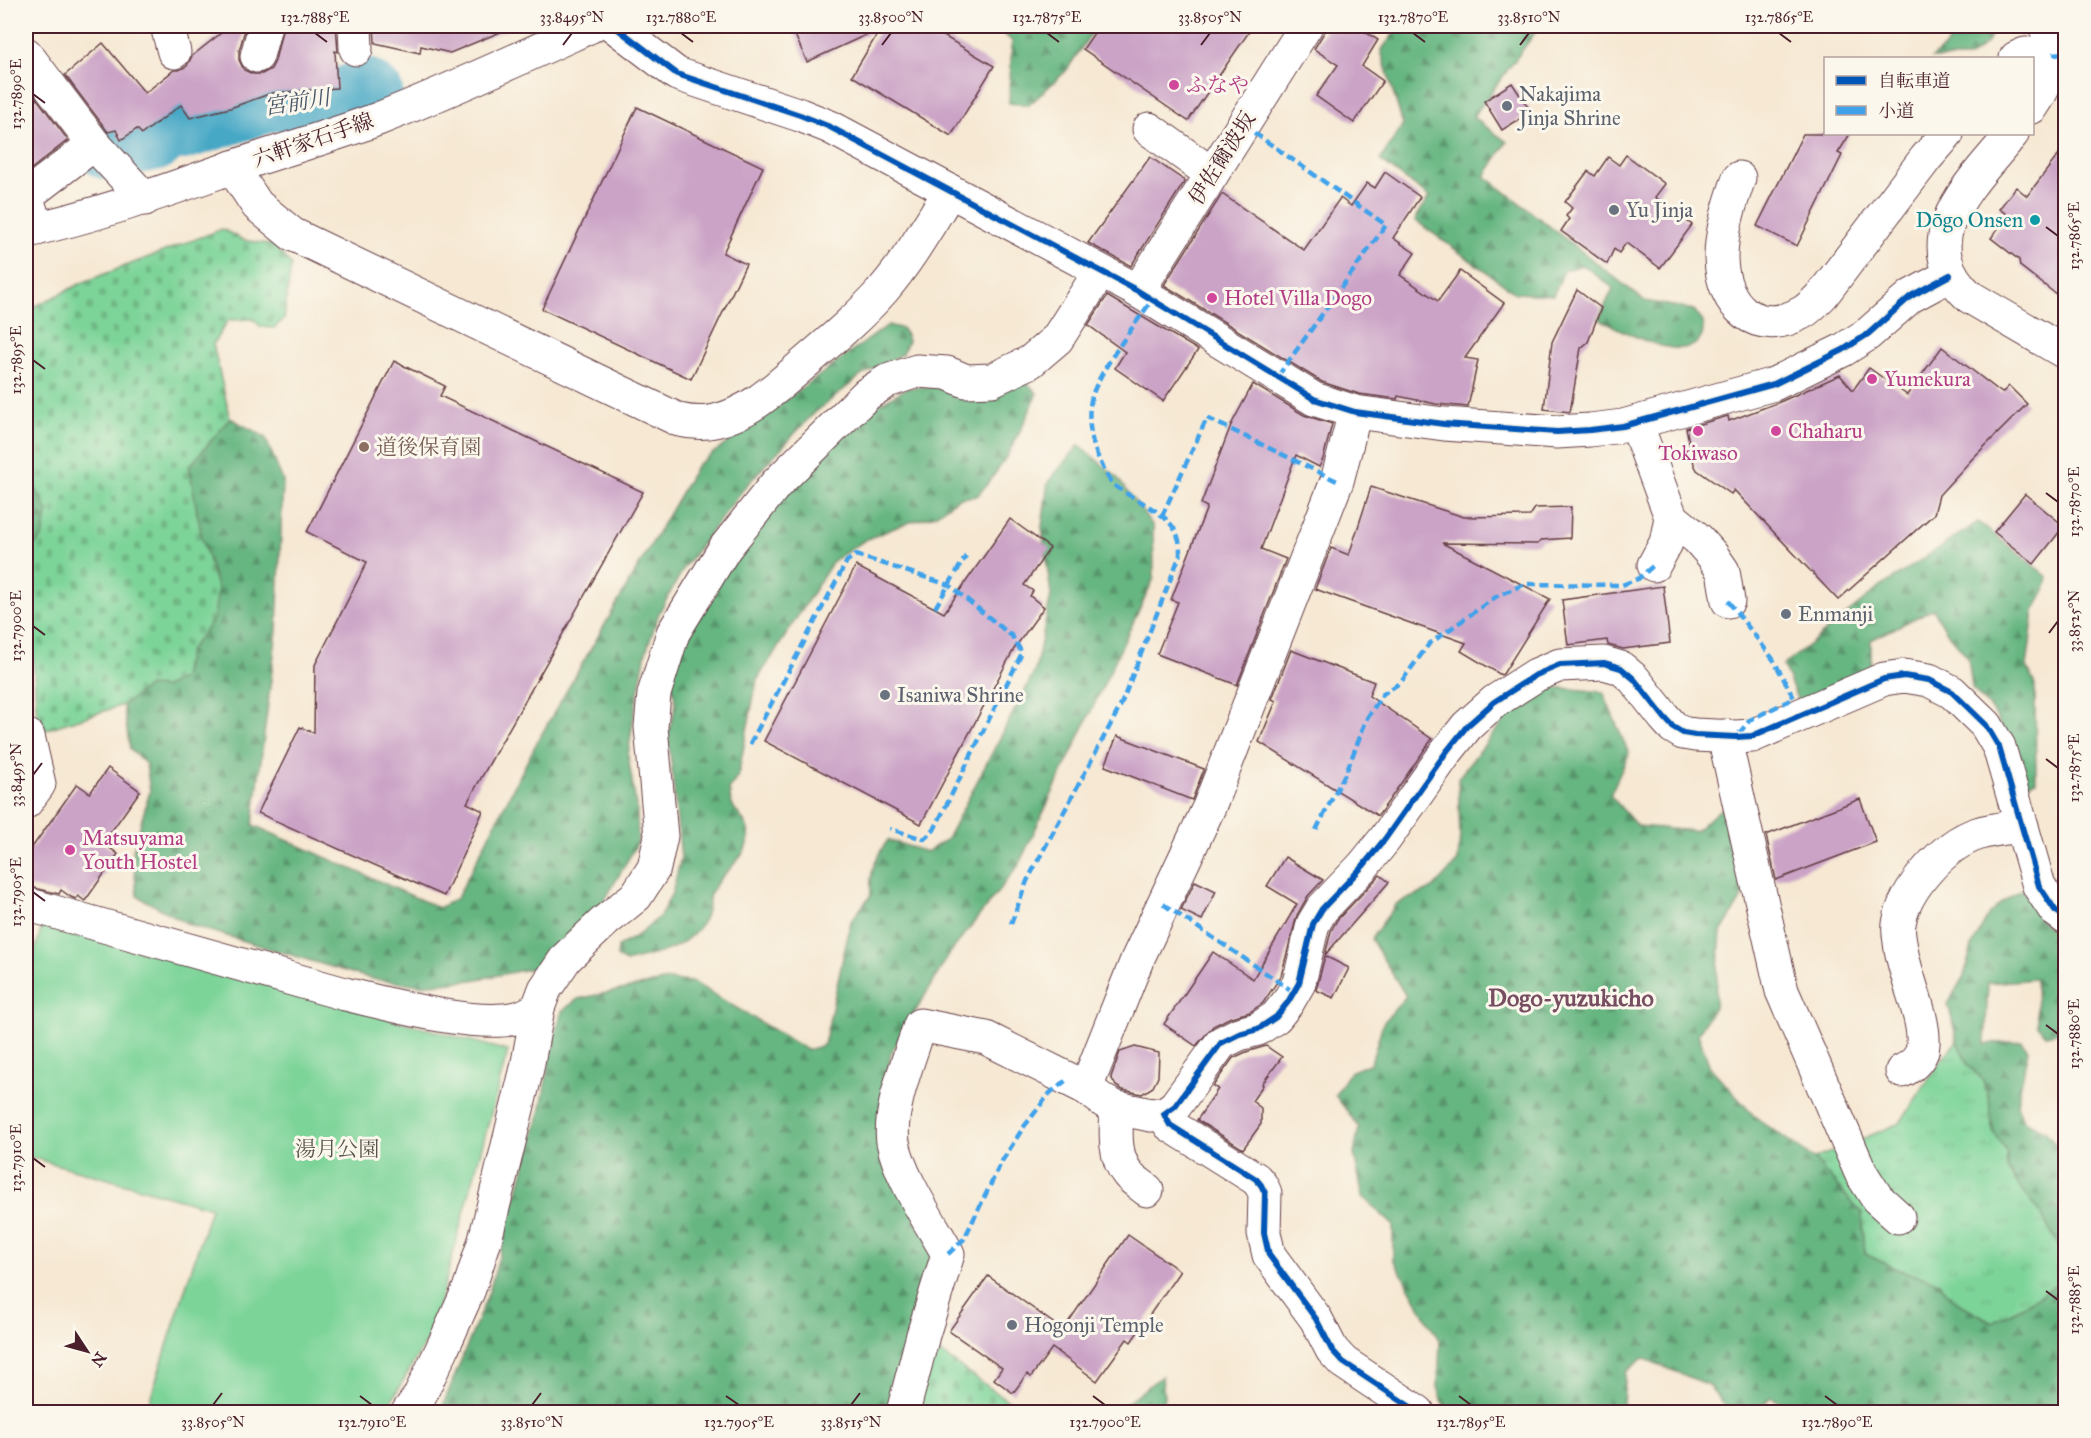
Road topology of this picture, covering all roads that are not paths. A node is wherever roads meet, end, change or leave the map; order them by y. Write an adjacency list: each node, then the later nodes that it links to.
1 (591, 26): 12 (street, 六軒家石手線)
2 (614, 26): 15 (street)
3 (1306, 26): 13 (street, 伊佐爾波坂)
4 (2055, 44): 6 (street); 7 (street)
5 (26, 54): 11 (street)
6 (2018, 57)
7 (2034, 104)
8 (1149, 129): 13 (street)
9 (1946, 135): 14 (street)
10 (2011, 135): 19 (street)
11 (94, 144): 16 (street); 17 (street)
12 (232, 167): 15 (street); 16 (street, 六軒家石手線)
13 (1212, 174): 20 (street, 伊佐爾波坂)
14 (1739, 178)
15 (950, 191): 18 (street)
16 (145, 199): 17 (street, 六軒家石手線)
17 (31, 230)
18 (1100, 272): 20 (street); 33 (street)
19 (1950, 275): 21 (street); 23 (street)
20 (1138, 291): 22 (street)
21 (2066, 353)
22 (1355, 412): 23 (street); 35 (street)
23 (1636, 423): 24 (street)
24 (1671, 517): 25 (street); 26 (street)
25 (1654, 566)
26 (1728, 601)
27 (28, 736): 29 (street)
28 (1724, 736): 30 (street); 37 (street); 39 (street)
29 (26, 802)
30 (2022, 826): 32 (street); 34 (street)
31 (26, 905): 33 (street)
32 (2066, 918)
33 (538, 1008): 40 (street)
34 (1902, 1071)
35 (1086, 1088): 36 (street); 41 (street)
36 (1117, 1108): 37 (street); 38 (street)
37 (1164, 1114): 42 (street)
38 (1147, 1190)
39 (1898, 1218)
40 (408, 1413)
41 (903, 1413)
42 (1418, 1413)

